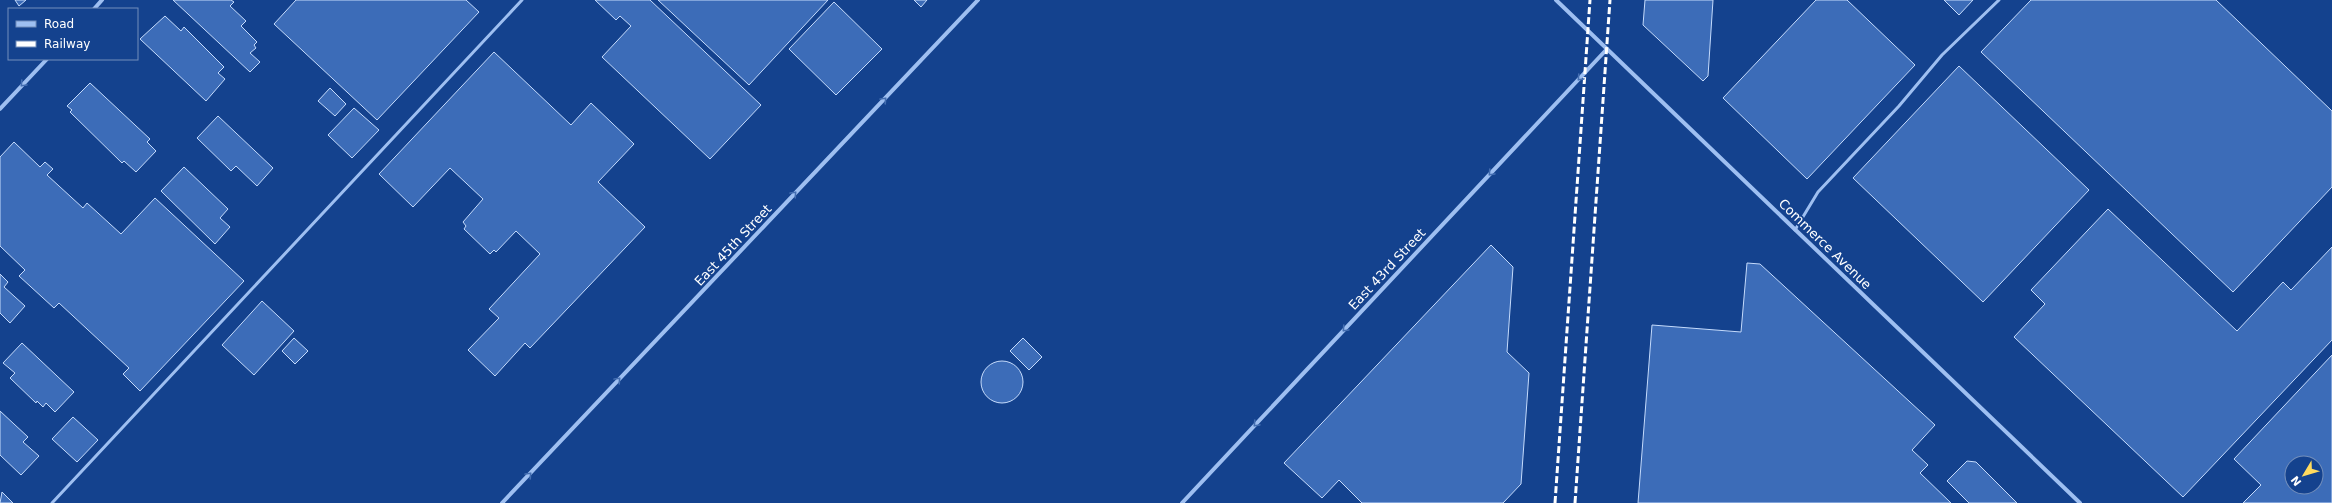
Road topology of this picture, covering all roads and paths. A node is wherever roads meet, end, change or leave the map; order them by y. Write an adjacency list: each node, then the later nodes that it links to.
1 (102, 0): 6 (street)
2 (522, 0): 11 (lane)
3 (978, 0): 12 (street, East 45th Street, one-way to 3)
4 (1556, 0): 7 (street, Commerce Avenue)
5 (1999, 0): 10 (lane)
6 (95, 8)
7 (1607, 49): 10 (street, Commerce Avenue); 13 (street, East 43rd Street, one-way to 13)
8 (46, 60): 9 (street, one-way to 9)
9 (0, 109)
10 (1795, 230): 14 (street, Commerce Avenue)
11 (52, 503)
12 (502, 503)
13 (1182, 503)
14 (2080, 503)

